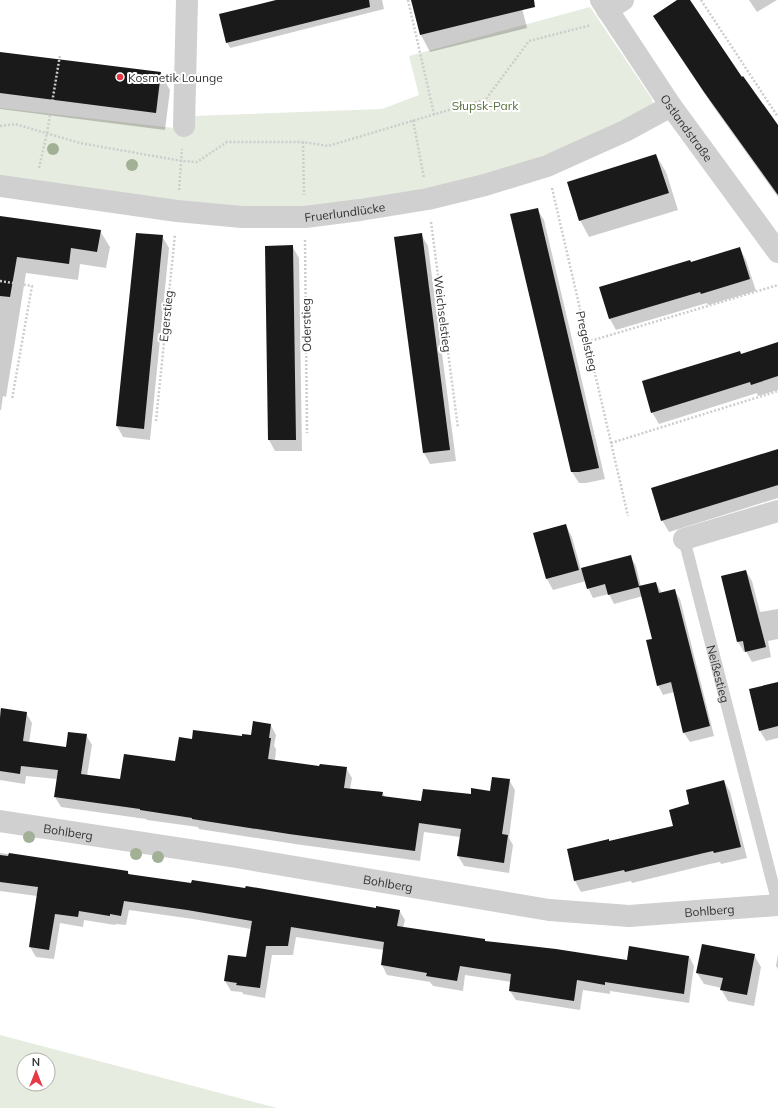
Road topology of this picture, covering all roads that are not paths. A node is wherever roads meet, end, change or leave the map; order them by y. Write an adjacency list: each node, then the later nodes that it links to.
1 (187, 0): 4 (street)
2 (611, 7): 3 (street, Ostlandstraße)
3 (671, 106): 5 (street, Fruerlundlücke); 6 (street, Ostlandstraße)
4 (184, 126)
5 (0, 186)
6 (774, 239)
7 (778, 511): 8 (street, Neißestieg)
8 (684, 539): 10 (lane, Neißestieg)
9 (0, 821): 10 (street, Bohlberg)
10 (778, 904)

